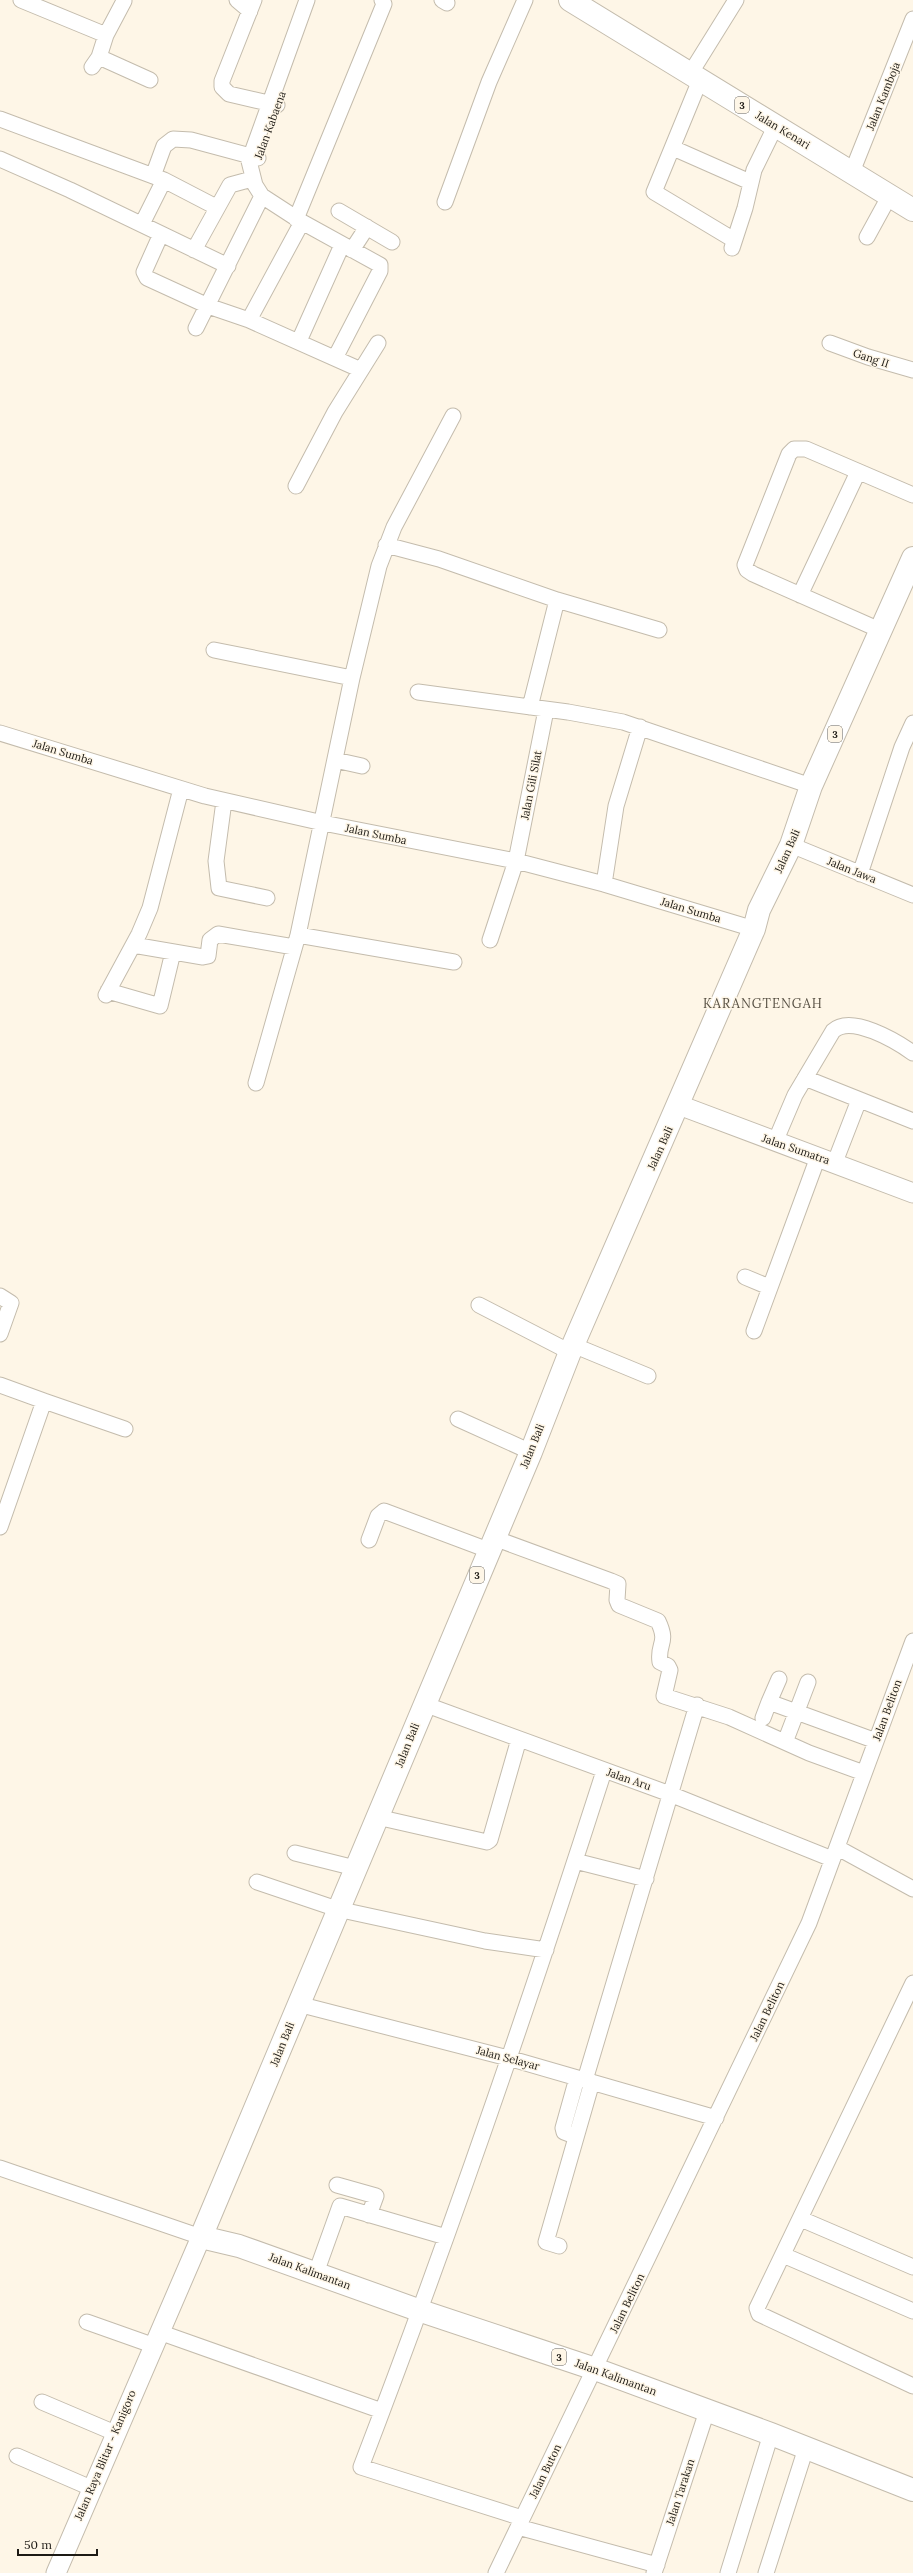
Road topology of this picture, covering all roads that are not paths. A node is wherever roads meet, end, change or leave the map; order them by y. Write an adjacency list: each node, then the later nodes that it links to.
1 (21, 0): 12 (street)
2 (237, 0): 10 (street)
3 (307, 0): 15 (street, Jalan Kabaena)
4 (317, 0): 15 (street, Jalan Kabaena)
5 (382, 0): 30 (street)
6 (525, 0): 26 (street)
7 (570, 0): 13 (highway, Jalan Kenari / 3)
8 (736, 0): 13 (street)
9 (124, 1): 12 (street)
10 (252, 5): 15 (street)
11 (913, 19): 21 (street, Jalan Kamboja)
12 (106, 35): 14 (street)
13 (695, 77): 17 (highway, Jalan Kenari / 3); 18 (street)
14 (150, 80)
15 (274, 104): 20 (street, Jalan Kabaena)
16 (0, 119): 22 (street)
17 (776, 125): 21 (highway, Jalan Kenari / 3); 23 (street)
18 (673, 148): 23 (street); 23 (street)
19 (0, 159): 31 (street)
20 (253, 166): 22 (street); 25 (street); 27 (street)
21 (852, 172): 24 (highway, Jalan Kenari / 3)
22 (159, 178): 27 (street); 31 (street)
23 (750, 182)
24 (890, 195): 28 (highway, Jalan Kenari / 3); 34 (street)
25 (262, 196): 30 (street); 38 (street)
26 (445, 202)
27 (216, 208): 37 (street)
28 (913, 210)
29 (339, 212): 32 (street)
30 (299, 220): 36 (street); 40 (street)
31 (142, 224): 33 (street)
32 (367, 227): 35 (street); 36 (street)
33 (161, 234): 37 (street); 39 (street)
34 (867, 237)
35 (392, 242)
36 (347, 248): 42 (street); 45 (street)
37 (194, 250): 38 (street)
38 (228, 266): 39 (street)
39 (208, 306): 40 (street); 41 (street)
40 (249, 320): 42 (street)
41 (196, 328)
42 (299, 341): 45 (street)
43 (378, 343): 46 (street)
44 (830, 343): 47 (street, Gang II)
45 (335, 358): 46 (street)
46 (361, 370): 50 (street)
47 (913, 370)
48 (452, 416): 52 (street)
49 (858, 472): 51 (street); 54 (street); 54 (street)
50 (296, 486)
51 (913, 495)
52 (386, 545): 55 (street); 59 (street)
53 (913, 558): 57 (highway, Jalan Bali / 3)
54 (800, 595): 57 (street)
55 (557, 600): 56 (street); 61 (street)
56 (660, 630)
57 (882, 631): 69 (highway, Jalan Bali / 3)
58 (214, 650): 59 (street)
59 (352, 678): 67 (street)
60 (418, 692): 61 (street)
61 (530, 707): 62 (street)
62 (546, 710): 64 (street); 74 (street, Jalan Gili Silat)
63 (913, 723): 66 (street)
64 (640, 727): 69 (street); 76 (street)
65 (0, 733): 70 (street, Jalan Sumba)
66 (908, 749): 75 (street)
67 (335, 760): 68 (street); 72 (street)
68 (362, 766)
69 (811, 786): 73 (highway, Jalan Bali / 3)
70 (181, 789): 71 (street, Jalan Sumba); 82 (street)
71 (224, 801): 72 (street, Jalan Sumba); 78 (street)
72 (322, 823): 74 (street, Jalan Sumba); 81 (street)
73 (792, 845): 75 (street, Jalan Jawa); 79 (highway, Jalan Bali / 3)
74 (518, 850): 76 (street, Jalan Sumba); 80 (street, Jalan Gili Silat)
75 (860, 874): 77 (street, Jalan Jawa)
76 (604, 884): 79 (street, Jalan Sumba)
77 (913, 895)
78 (267, 898)
79 (756, 918): 89 (highway, Jalan Bali / 3)
80 (490, 940)
81 (296, 941): 83 (street); 84 (street); 87 (street)
82 (133, 945): 83 (street); 83 (street)
83 (173, 952)
84 (454, 962)
85 (913, 1053): 86 (street)
86 (806, 1078): 88 (street); 91 (street)
87 (256, 1084)
88 (859, 1100): 90 (street); 92 (street)
89 (678, 1105): 91 (main road, Jalan Sumatra); 100 (highway, Jalan Bali / 3)
90 (913, 1121)
91 (775, 1142): 92 (main road, Jalan Sumatra)
92 (827, 1160): 93 (main road, Jalan Sumatra); 95 (street)
93 (913, 1193)
94 (745, 1278): 95 (street)
95 (769, 1287): 98 (street)
96 (0, 1296): 99 (street)
97 (479, 1305): 100 (street)
98 (754, 1331)
99 (0, 1334)
100 (571, 1349): 101 (street); 106 (highway, Jalan Bali / 3)
101 (648, 1376)
102 (0, 1385): 103 (street)
103 (44, 1401): 105 (street); 107 (street)
104 (458, 1419): 106 (street)
105 (125, 1429)
106 (531, 1452): 109 (highway, Jalan Bali / 3)
107 (0, 1527)
108 (369, 1540): 109 (street)
109 (491, 1544): 114 (highway, Jalan Bali / 3); 115 (street)
110 (913, 1641): 120 (street, Jalan Beliton)
111 (778, 1679): 113 (street)
112 (808, 1682): 116 (street)
113 (769, 1702): 116 (street); 117 (street)
114 (424, 1704): 119 (street, Jalan Aru); 124 (highway, Jalan Bali / 3)
115 (697, 1705): 122 (street); 123 (street)
116 (797, 1712): 118 (street); 120 (street)
117 (763, 1718)
118 (787, 1738)
119 (519, 1739): 121 (street, Jalan Aru); 124 (street)
120 (876, 1741): 122 (street, Jalan Beliton)
121 (604, 1771): 123 (street, Jalan Aru); 127 (street)
122 (864, 1773): 126 (street, Jalan Beliton)
123 (670, 1794): 126 (street, Jalan Aru); 129 (street)
124 (377, 1817): 128 (highway, Jalan Bali / 3)
125 (295, 1853): 128 (street)
126 (835, 1853): 131 (street, Jalan Aru); 138 (street, Jalan Beliton)
127 (575, 1861): 129 (street); 133 (street)
128 (355, 1868): 132 (highway, Jalan Bali / 3)
129 (646, 1879): 137 (street)
130 (257, 1882): 132 (street)
131 (913, 1889)
132 (337, 1909): 133 (street); 135 (highway, Jalan Bali / 3)
133 (546, 1950): 136 (street)
134 (913, 1983): 143 (street)
135 (298, 2004): 136 (street, Jalan Selayar); 144 (highway, Jalan Bali / 3)
136 (508, 2058): 137 (street, Jalan Selayar); 145 (street)
137 (585, 2080): 138 (street, Jalan Selayar); 139 (street); 146 (street)
138 (716, 2118): 154 (street, Jalan Beliton)
139 (572, 2135)
140 (0, 2168): 144 (street)
141 (337, 2185): 142 (street)
142 (370, 2215): 145 (street); 149 (street)
143 (800, 2219): 147 (street); 148 (street)
144 (201, 2237): 149 (highway, Jalan Kalimantan / 3); 153 (main road, Jalan Bali)
145 (446, 2237): 150 (street)
146 (559, 2246)
147 (783, 2255): 151 (street); 155 (street)
148 (913, 2267)
149 (316, 2273): 150 (highway, Jalan Kalimantan / 3)
150 (418, 2310): 154 (highway, Jalan Kalimantan / 3); 157 (street)
151 (913, 2311)
152 (87, 2322): 153 (street)
153 (156, 2338): 157 (street); 159 (main road, Jalan Raya Blitar - Kanigoro)
154 (595, 2369): 158 (highway, Jalan Kalimantan / 3); 165 (street, Jalan Buton)
155 (913, 2386)
156 (42, 2402): 159 (street)
157 (382, 2411): 165 (street)
158 (708, 2411): 160 (highway, Jalan Kalimantan / 3); 166 (street, Jalan Tarakan)
159 (115, 2433): 163 (main road, Jalan Raya Blitar - Kanigoro)
160 (771, 2434): 161 (highway, Jalan Kalimantan / 3); 169 (street)
161 (806, 2448): 164 (highway, Jalan Kalimantan / 3); 170 (street)
162 (17, 2456): 163 (street)
163 (91, 2488): 167 (main road, Jalan Raya Blitar - Kanigoro)
164 (913, 2490)
165 (520, 2523): 166 (street); 168 (street, Jalan Buton)
166 (655, 2569)
167 (56, 2573)
168 (496, 2573)
169 (728, 2573)
170 (766, 2573)

